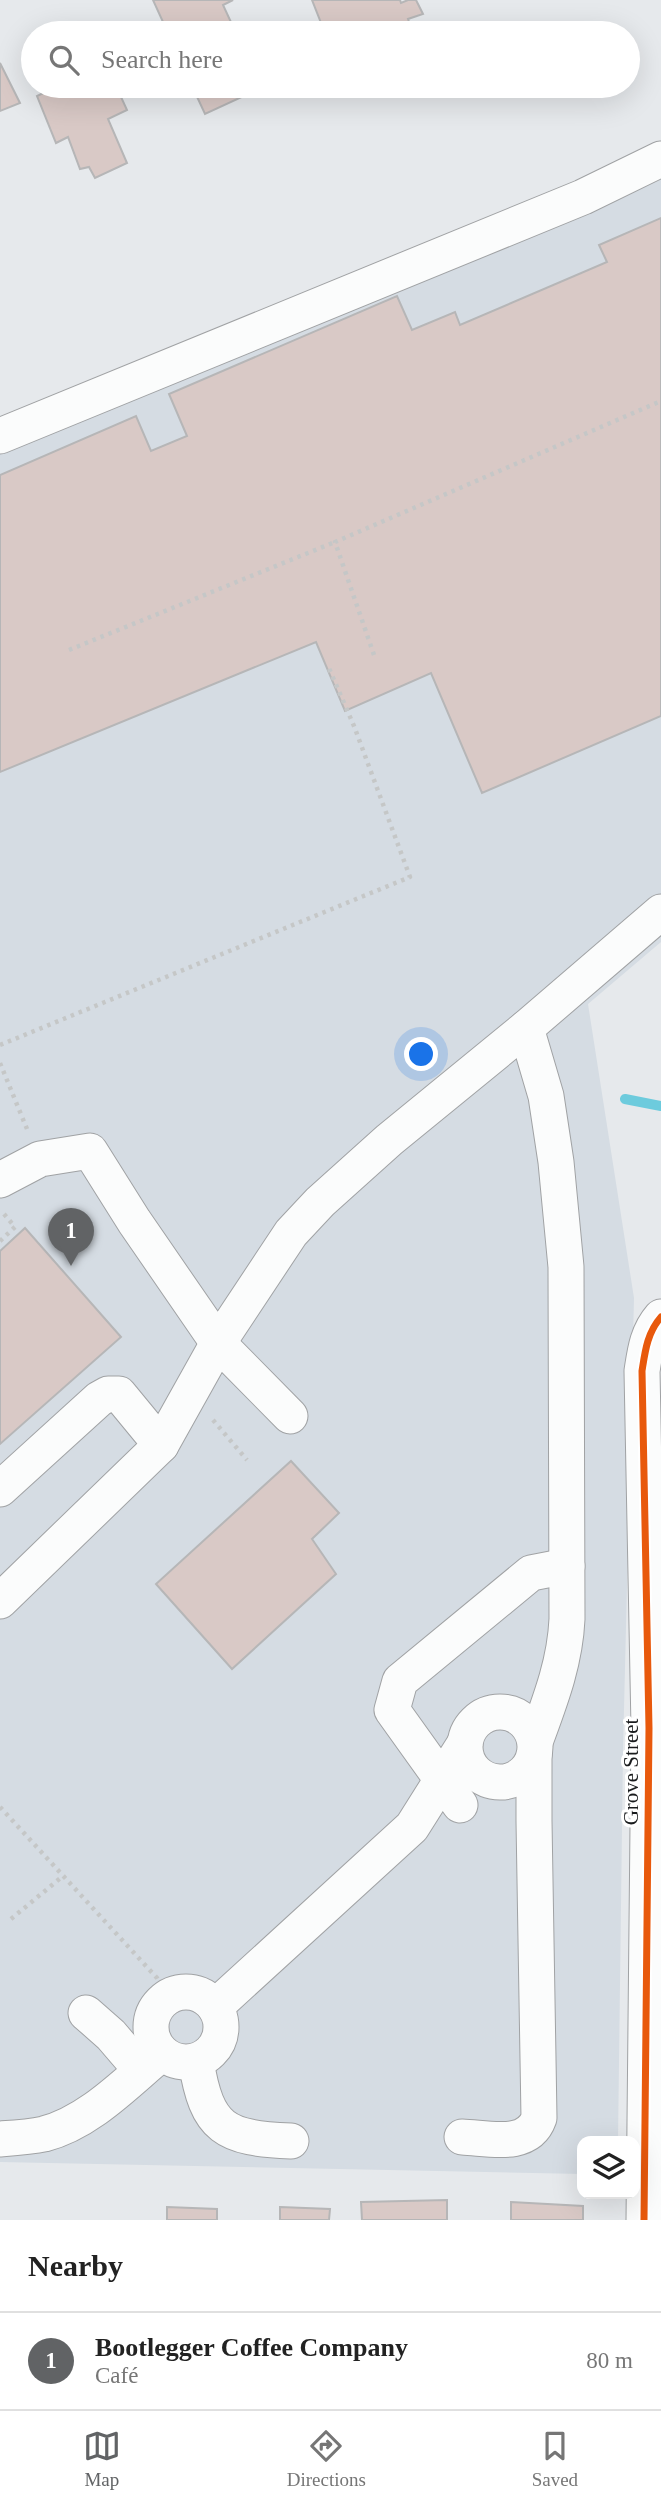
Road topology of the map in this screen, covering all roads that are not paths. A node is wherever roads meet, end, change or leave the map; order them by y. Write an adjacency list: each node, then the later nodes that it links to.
1 (661, 159): 2 (street)
2 (0, 436)
3 (661, 912): 4 (street)
4 (526, 1028): 7 (street); 11 (street)
5 (0, 1180): 7 (street)
6 (657, 1322): 15 (street, Grove Street)
7 (218, 1343): 8 (street); 9 (street)
8 (290, 1416)
9 (161, 1445): 10 (street); 12 (street)
10 (0, 1489)
11 (568, 1566): 13 (street); 18 (street)
12 (0, 1601)
13 (555, 1690): 14 (street); 17 (street)
14 (500, 1712): 16 (street); 17 (street)
15 (655, 1728): 26 (street, Grove Street)
16 (465, 1743): 17 (street); 18 (street)
17 (527, 1760): 18 (street); 23 (street)
18 (451, 1792): 19 (street)
19 (215, 2007): 21 (street); 22 (street)
20 (86, 2013): 22 (street)
21 (196, 2061): 22 (street); 25 (street)
22 (151, 2062): 24 (street)
23 (462, 2137)
24 (0, 2139)
25 (291, 2141)
26 (644, 2220)

